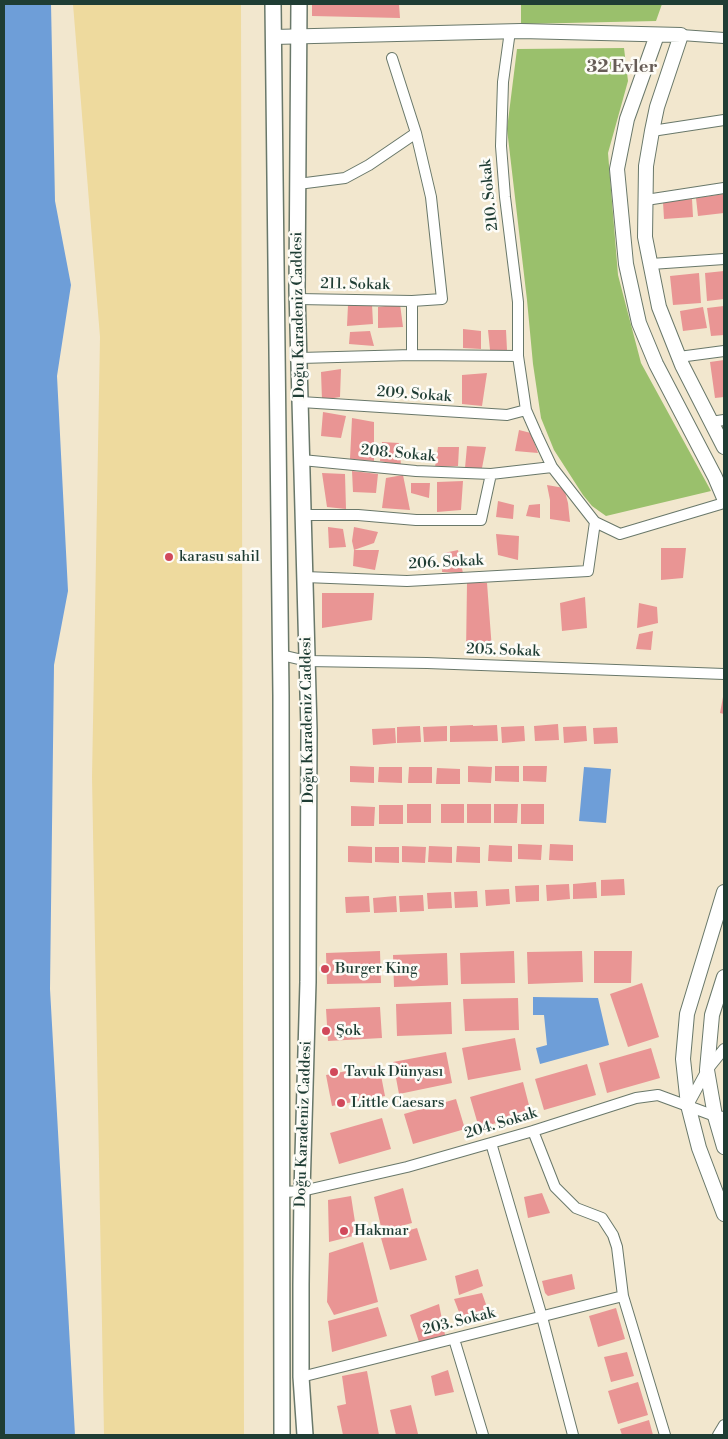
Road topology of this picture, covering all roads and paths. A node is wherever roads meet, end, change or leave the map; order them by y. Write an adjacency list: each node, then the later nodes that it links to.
1 (273, 4): 7 (main road, Doğu Karadeniz Caddesi)
2 (299, 4): 6 (main road, Doğu Karadeniz Caddesi)
3 (510, 32): 4 (main road); 6 (main road); 22 (street, 210. Sokak)
4 (657, 35): 5 (main road); 32 (main road)
5 (681, 35): 8 (street); 11 (main road)
6 (298, 36): 7 (main road); 13 (main road, Doğu Karadeniz Caddesi)
7 (273, 37): 37 (main road, Doğu Karadeniz Caddesi)
8 (724, 38)
9 (392, 58): 12 (street)
10 (724, 120): 11 (street)
11 (652, 132): 15 (main road)
12 (416, 133): 13 (street); 19 (street, 211. Sokak)
13 (298, 184): 18 (main road, Doğu Karadeniz Caddesi)
14 (724, 188): 15 (street)
15 (646, 200): 17 (main road)
16 (724, 258): 17 (street)
17 (651, 264): 23 (main road)
18 (298, 299): 19 (street, 211. Sokak); 24 (main road, Doğu Karadeniz Caddesi)
19 (412, 301): 21 (street)
20 (724, 351): 23 (street)
21 (412, 355): 22 (street); 24 (street)
22 (518, 356): 26 (street, 210. Sokak)
23 (679, 357): 27 (main road)
24 (300, 358): 25 (main road, Doğu Karadeniz Caddesi)
25 (301, 402): 26 (street, 209. Sokak); 29 (main road, Doğu Karadeniz Caddesi)
26 (526, 410): 30 (street, 210. Sokak)
27 (718, 421): 28 (main road)
28 (724, 447)
29 (302, 460): 31 (street, 208. Sokak); 34 (main road, Doğu Karadeniz Caddesi)
30 (552, 468): 31 (street, 208. Sokak); 35 (street, 210. Sokak)
31 (490, 474): 34 (street)
32 (724, 498)
33 (724, 503): 35 (street, 210. Sokak)
34 (304, 515): 36 (main road, Doğu Karadeniz Caddesi)
35 (595, 522): 36 (street, 206. Sokak)
36 (305, 577): 38 (main road, Doğu Karadeniz Caddesi)
37 (281, 655): 38 (street, 205. Sokak); 50 (main road, Doğu Karadeniz Caddesi)
38 (307, 661): 39 (street, 205. Sokak); 49 (main road, Doğu Karadeniz Caddesi)
39 (724, 674)
40 (724, 892): 44 (main road)
41 (724, 977): 43 (main road)
42 (724, 1048): 43 (street)
43 (708, 1070): 44 (street); 45 (main road)
44 (688, 1105): 45 (street, 204. Sokak); 46 (street, 204. Sokak); 51 (main road)
45 (721, 1118): 48 (main road)
46 (533, 1131): 47 (street, 204. Sokak); 52 (street)
47 (491, 1144): 49 (street, 204. Sokak); 53 (street)
48 (724, 1147)
49 (302, 1191): 50 (street, 204. Sokak); 55 (main road, Doğu Karadeniz Caddesi)
50 (283, 1192): 57 (main road, Doğu Karadeniz Caddesi)
51 (724, 1214)
52 (624, 1296): 53 (street, 203. Sokak); 61 (street)
53 (542, 1317): 54 (street, 203. Sokak); 60 (street)
54 (454, 1339): 55 (street, 203. Sokak); 59 (street)
55 (301, 1377): 58 (main road, Doğu Karadeniz Caddesi)
56 (724, 1426): 62 (street)
57 (282, 1435)
58 (305, 1435)
59 (483, 1435)
60 (572, 1435)
61 (665, 1435)
62 (718, 1435)

